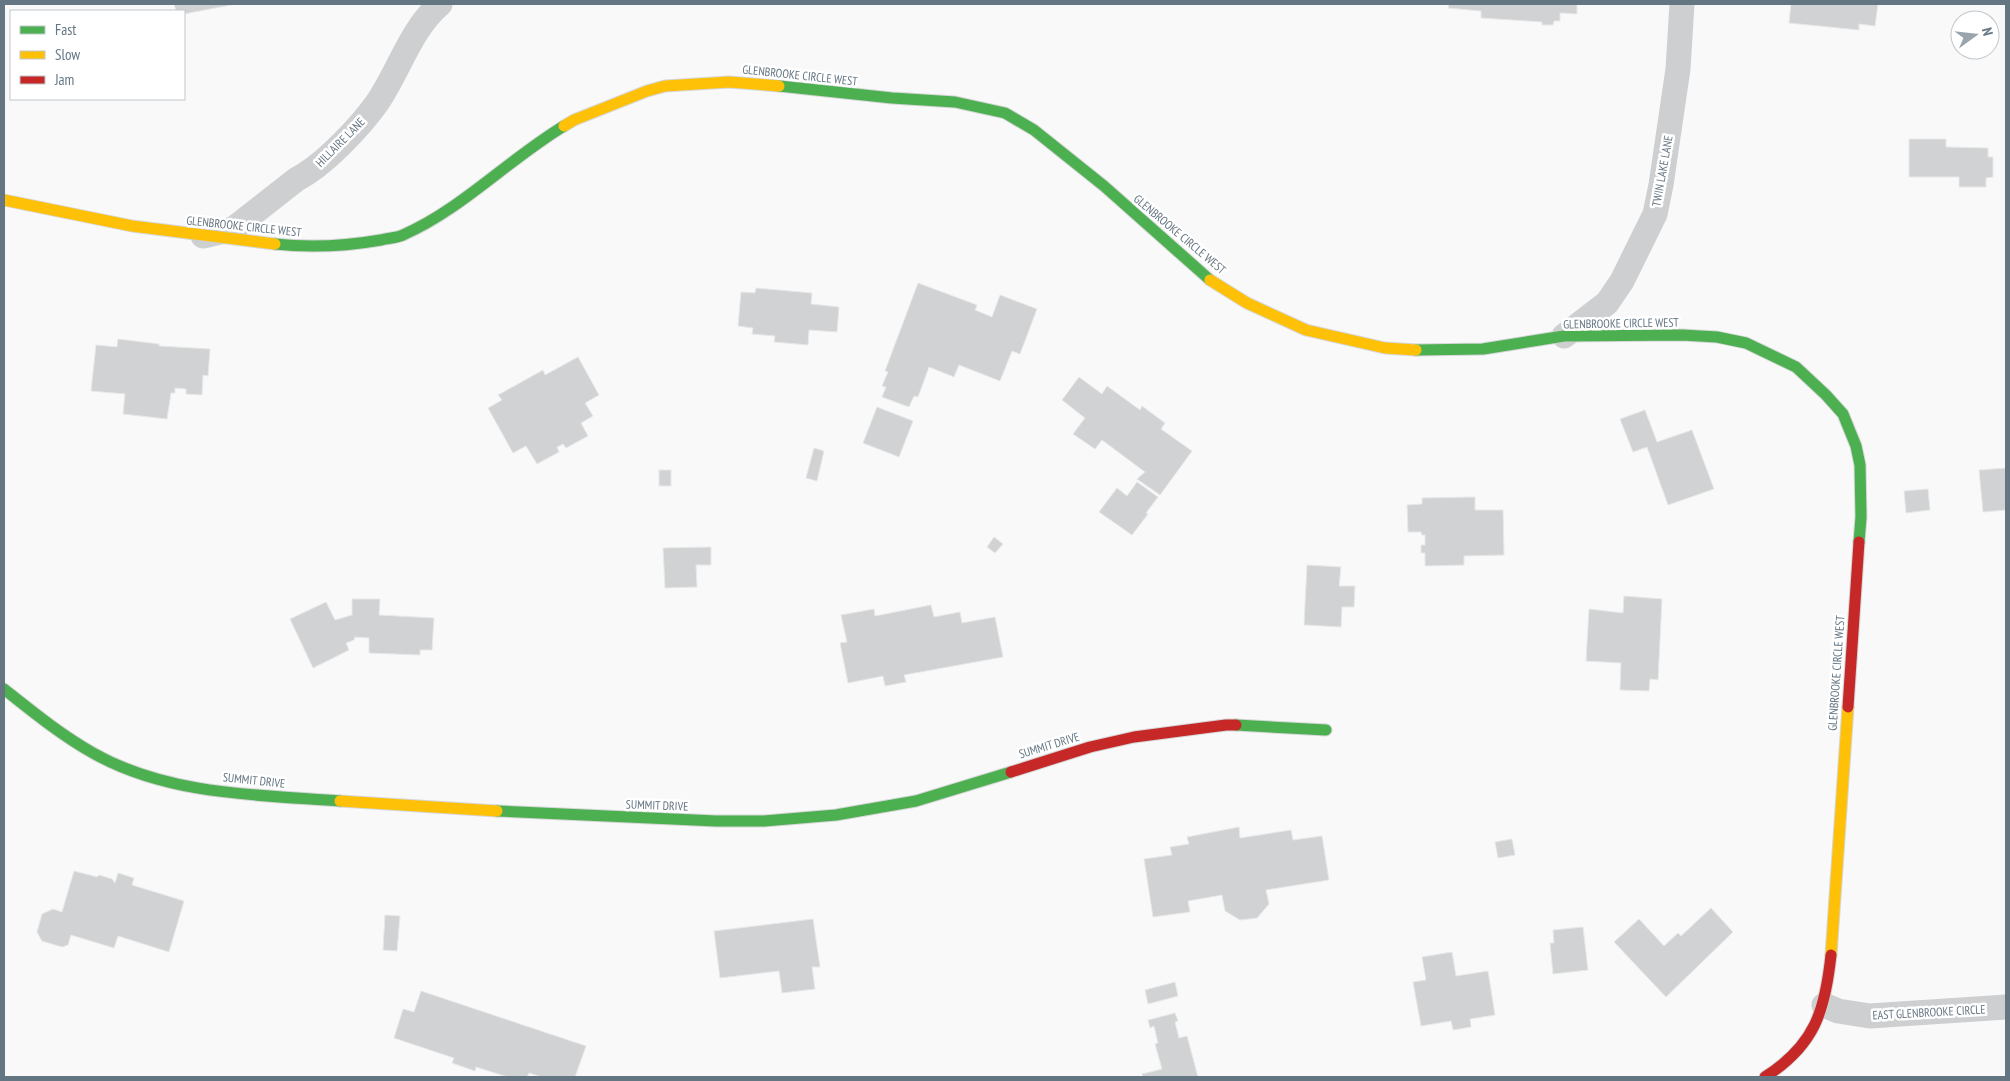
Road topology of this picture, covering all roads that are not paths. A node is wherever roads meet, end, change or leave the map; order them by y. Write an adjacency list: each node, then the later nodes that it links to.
1 (440, 4): 4 (street, HILLAIRE LANE)
2 (1682, 4): 5 (street, TWIN LAKE LANE)
3 (4, 200): 4 (street, GLENBROOKE CIRCLE WEST)
4 (200, 236): 5 (street, GLENBROOKE CIRCLE WEST)
5 (1564, 336): 8 (street, GLENBROOKE CIRCLE WEST)
6 (4, 689): 7 (street, SUMMIT DRIVE)
7 (1326, 730)
8 (1824, 1005): 9 (street, EAST GLENBROOKE CIRCLE); 10 (street, GLENBROOKE CIRCLE WEST)
9 (2006, 1007)
10 (1765, 1077)

